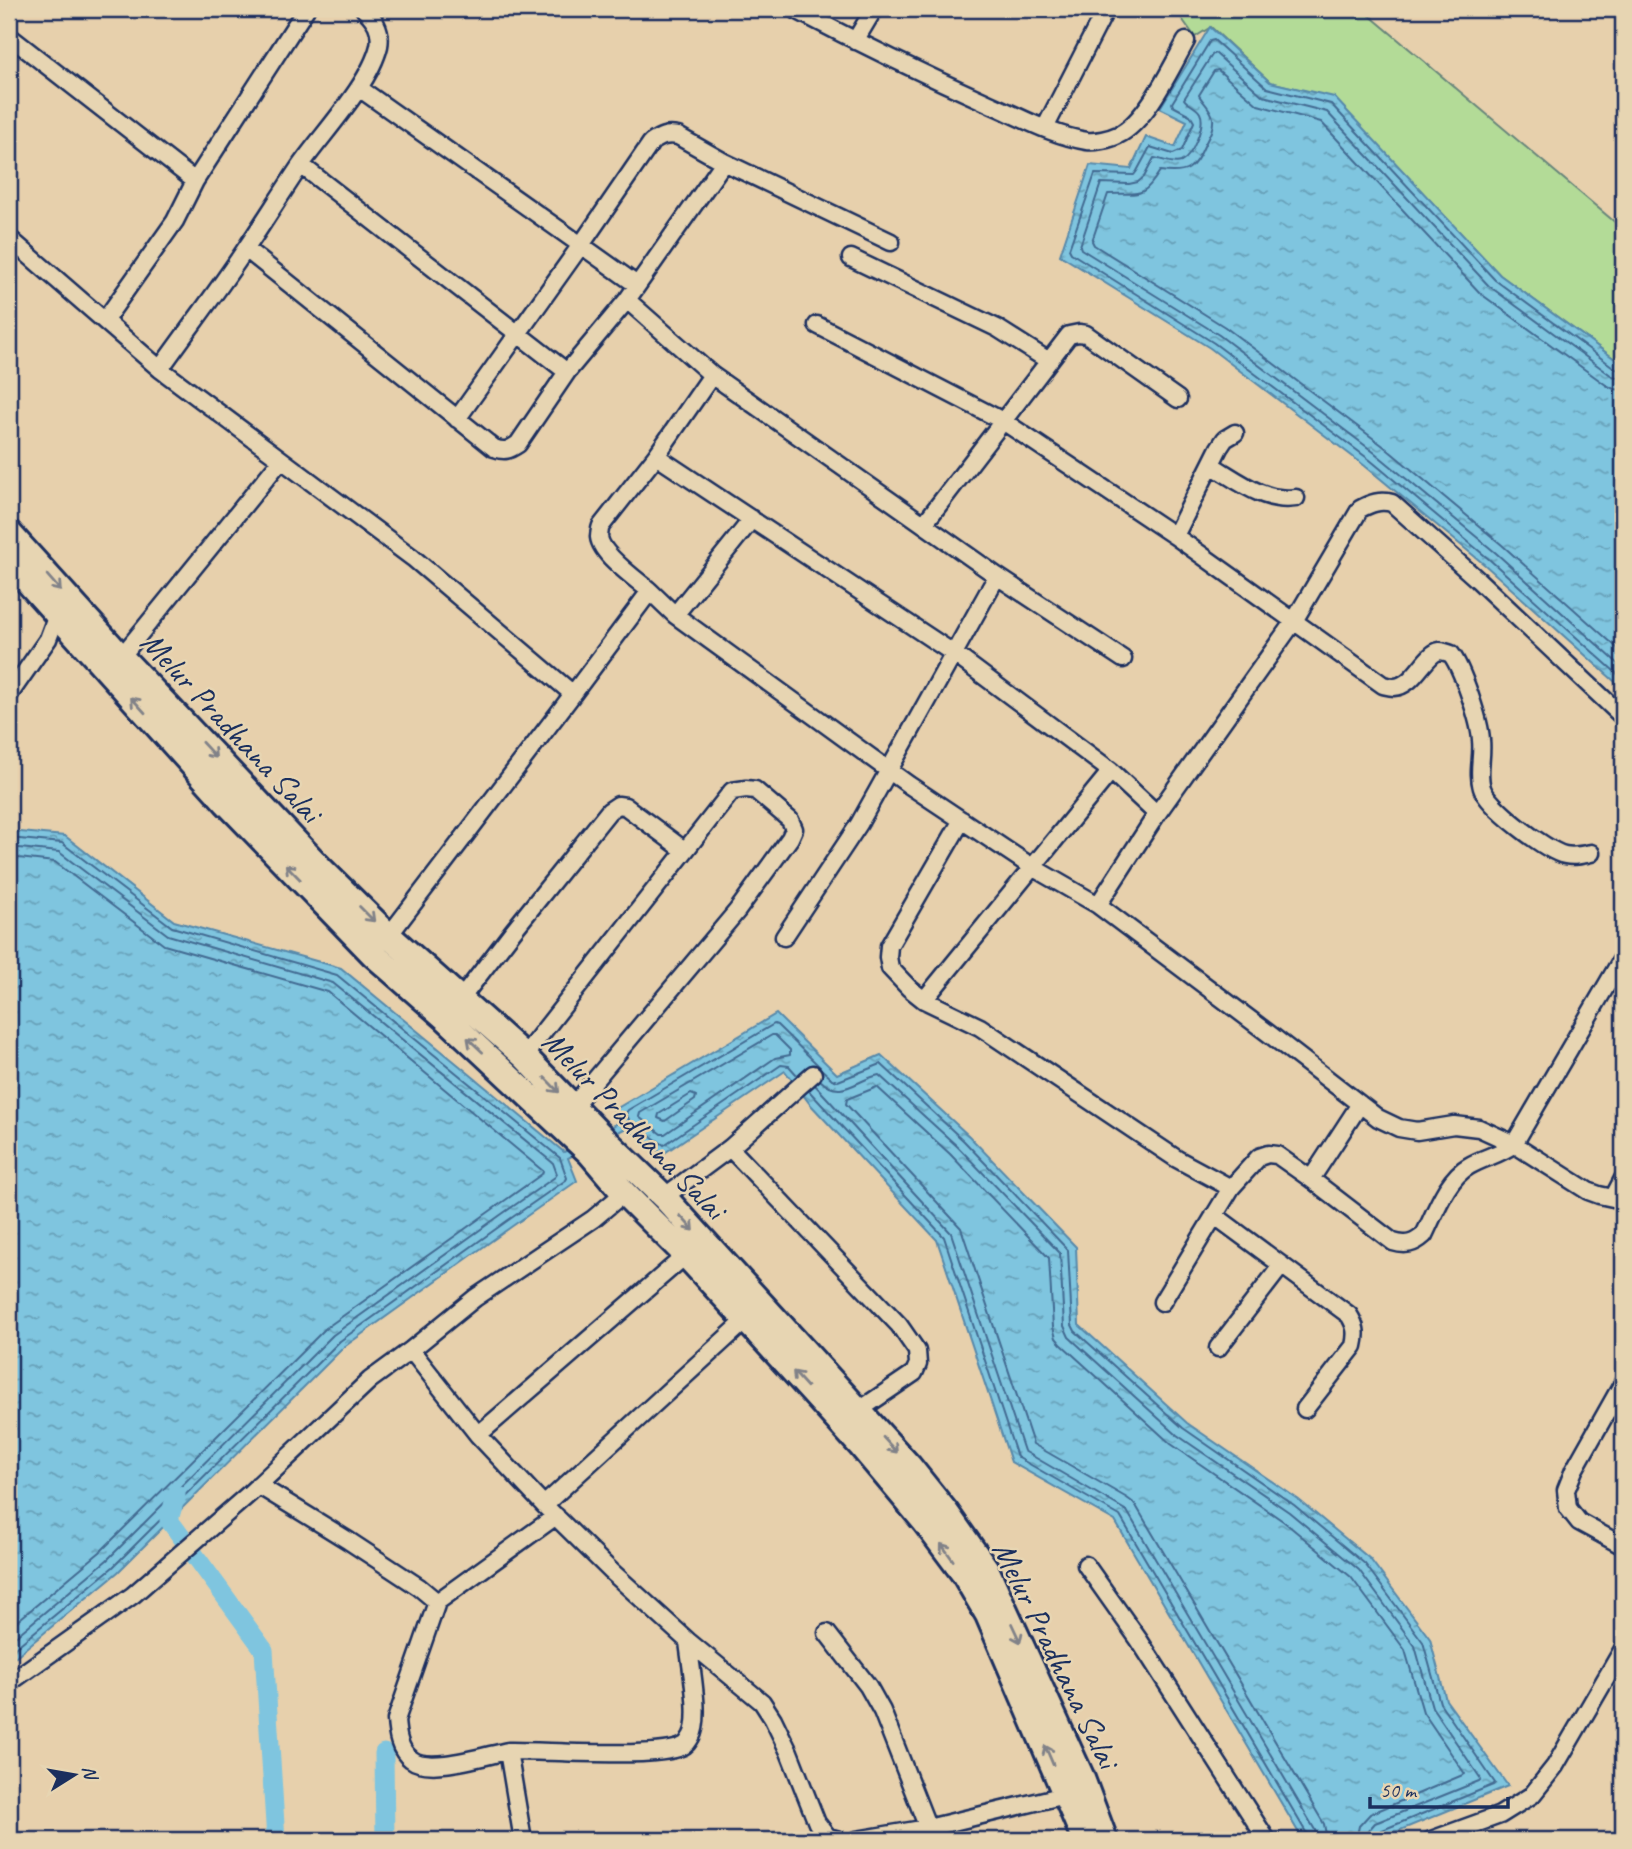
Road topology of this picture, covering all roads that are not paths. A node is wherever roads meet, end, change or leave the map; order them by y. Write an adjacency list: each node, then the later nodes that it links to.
1 (306, 9): 13 (street)
2 (364, 9): 9 (street)
3 (794, 9): 7 (street)
4 (874, 9): 7 (street)
5 (1106, 9): 10 (street)
6 (9, 36): 13 (street)
7 (855, 41): 10 (street)
8 (1186, 41): 10 (street)
9 (359, 88): 12 (street); 16 (street)
10 (1045, 128)
11 (724, 162): 15 (street); 16 (street); 19 (street)
12 (300, 165): 17 (street); 23 (street)
13 (195, 181): 21 (street)
14 (9, 238): 21 (street)
15 (891, 242)
16 (580, 245): 19 (street); 23 (street)
17 (246, 249): 25 (street); 29 (street)
18 (851, 258): 24 (street)
19 (637, 285): 20 (street)
20 (627, 300): 26 (street); 27 (street)
21 (105, 320): 25 (street)
22 (817, 325): 30 (street)
23 (517, 335): 26 (street); 29 (street)
24 (1049, 361): 28 (street); 30 (street)
25 (160, 369): 33 (street)
26 (566, 372): 29 (street)
27 (712, 375): 32 (street); 37 (street)
28 (1178, 398)
29 (457, 419)
30 (1003, 421): 37 (street); 39 (street)
31 (1235, 433): 34 (street)
32 (656, 456): 36 (street); 42 (street)
33 (281, 460): 47 (street); 49 (street)
34 (1211, 464): 35 (street); 39 (street)
35 (1296, 498)
36 (751, 519): 44 (street); 46 (street)
37 (924, 523): 41 (street)
38 (9, 533): 47 (main road, Melur Pradhana Salai, one-way to 47)
39 (1175, 536): 45 (street)
40 (9, 561): 43 (main road, Melur Pradhana Salai)
41 (997, 576): 46 (street); 48 (street)
42 (650, 592): 44 (street); 49 (street)
43 (57, 615): 50 (street); 61 (main road, Melur Pradhana Salai, one-way to 43)
44 (675, 615): 52 (street)
45 (1294, 621): 51 (street); 54 (street); 57 (street)
46 (953, 653): 52 (street); 53 (street)
47 (121, 657): 61 (main road, Melur Pradhana Salai, one-way to 61)
48 (1123, 659)
49 (573, 694): 61 (street)
50 (9, 695)
51 (1623, 717)
52 (889, 770): 55 (street); 60 (street)
53 (1111, 771): 54 (street); 58 (street)
54 (1157, 814): 59 (street)
55 (962, 820): 58 (street); 64 (street)
56 (684, 850): 63 (street); 65 (street); 68 (street)
57 (1591, 853)
58 (1032, 867): 59 (street); 64 (street)
59 (1098, 905): 67 (street)
60 (784, 937)
61 (382, 946): 63 (main road, Melur Pradhana Salai); 69 (main road, Melur Pradhana Salai, one-way to 61)
62 (1623, 957): 70 (street)
63 (460, 1000): 65 (main road, Melur Pradhana Salai)
64 (924, 1000): 74 (street)
65 (524, 1056): 68 (main road, Melur Pradhana Salai, one-way to 68)
66 (813, 1074): 71 (street)
67 (1360, 1104): 70 (street); 72 (street)
68 (573, 1106): 69 (main road, Melur Pradhana Salai)
69 (593, 1142): 75 (main road, Melur Pradhana Salai); 76 (main road, Melur Pradhana Salai)
70 (1514, 1144): 72 (street); 73 (street)
71 (730, 1148): 76 (street); 86 (street)
72 (1311, 1179): 74 (street)
73 (1623, 1179)
74 (1231, 1188): 77 (street)
75 (624, 1193): 78 (main road, Melur Pradhana Salai); 83 (street)
76 (664, 1197): 86 (main road, Melur Pradhana Salai, one-way to 86)
77 (1214, 1216): 79 (street); 80 (street)
78 (686, 1255): 81 (main road, Melur Pradhana Salai); 87 (street)
79 (1282, 1265): 82 (street); 85 (street)
80 (1162, 1302)
81 (746, 1321): 89 (street); 98 (main road, Melur Pradhana Salai, one-way to 81)
82 (1218, 1348)
83 (411, 1350): 87 (street); 88 (street)
84 (1623, 1383): 90 (street)
85 (1305, 1409)
86 (858, 1411): 104 (main road, Melur Pradhana Salai, one-way to 104)
87 (478, 1435): 89 (street)
88 (258, 1485): 92 (street); 96 (street)
89 (550, 1511): 92 (street); 94 (street)
90 (1623, 1546)
91 (1086, 1565): 105 (street)
92 (437, 1602): 97 (street)
93 (827, 1633): 99 (street)
94 (688, 1641): 97 (street); 101 (street)
95 (1623, 1649): 106 (street)
96 (9, 1683)
97 (508, 1751): 100 (street)
98 (1066, 1795): 99 (street); 103 (main road, Melur Pradhana Salai)
99 (928, 1828): 102 (street)
100 (523, 1840)
101 (839, 1840)
102 (856, 1840)
103 (1085, 1840)
104 (1105, 1840)
105 (1267, 1840)
106 (1431, 1840)

